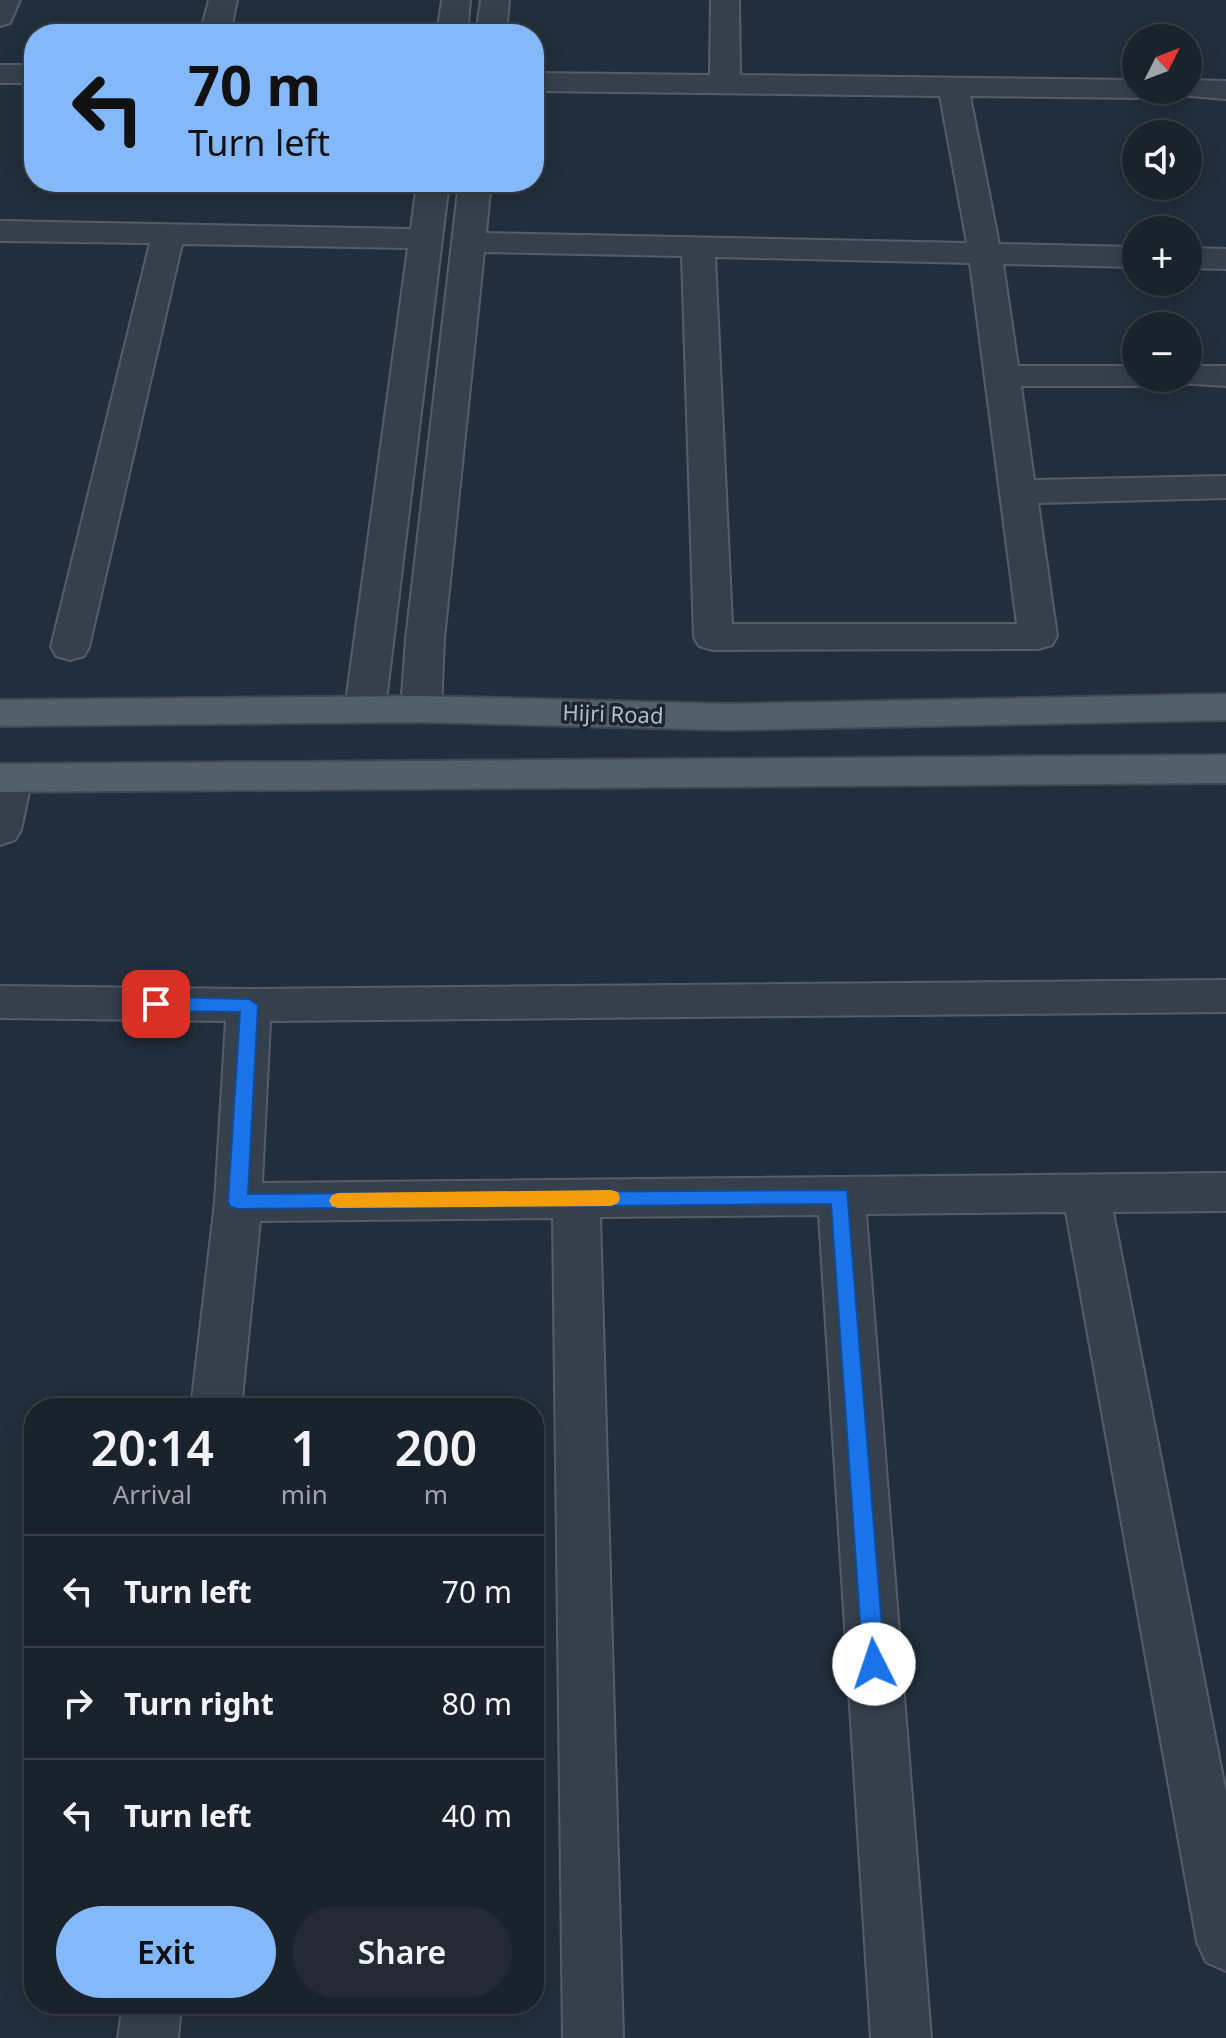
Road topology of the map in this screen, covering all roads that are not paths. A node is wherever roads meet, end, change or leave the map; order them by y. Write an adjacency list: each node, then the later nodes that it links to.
1 (6, 0): 6 (street)
2 (223, 0): 7 (street)
3 (456, 0): 8 (street)
4 (495, 0): 9 (street)
5 (725, 0): 13 (street)
6 (0, 17)
7 (217, 24)
8 (453, 24)
9 (492, 24)
10 (0, 74): 11 (street)
11 (24, 74)
12 (544, 82): 13 (street)
13 (725, 84): 14 (street)
14 (953, 87): 15 (street); 25 (street)
15 (1122, 89)
16 (1202, 89): 17 (street)
17 (1226, 90)
18 (432, 192): 22 (street)
19 (474, 192): 23 (street)
20 (0, 231): 21 (street)
21 (168, 234): 22 (street); 37 (street)
22 (426, 239): 35 (street)
23 (469, 242): 24 (street); 36 (street)
24 (698, 247): 25 (street); 34 (street)
25 (985, 254): 26 (street); 29 (street)
26 (1122, 257)
27 (1202, 258): 28 (street)
28 (1226, 259)
29 (1002, 376): 30 (street); 34 (street)
30 (1122, 376)
31 (1202, 376): 32 (street)
32 (1226, 376)
33 (1226, 487): 34 (street)
34 (1018, 492)
35 (375, 637): 36 (street); 39 (street)
36 (425, 639): 40 (street)
37 (70, 647)
38 (1226, 707): 40 (main road, Hijri Road)
39 (365, 709): 40 (main road, Hijri Road); 41 (main road, Hijri Road)
40 (421, 709)
41 (0, 713)
42 (1226, 769): 43 (main road)
43 (6, 778): 44 (street)
44 (0, 830)
45 (1226, 996): 47 (street)
46 (0, 1002): 47 (street)
47 (249, 1005): 52 (street)
48 (1226, 1192): 49 (street)
49 (1086, 1193): 50 (street); 54 (street)
50 (841, 1196): 51 (street); 58 (street)
51 (576, 1198): 52 (street); 57 (street)
52 (238, 1202): 53 (street)
53 (217, 1398)
54 (1226, 1942)
55 (151, 2014): 56 (street)
56 (148, 2038)
57 (593, 2038)
58 (901, 2038)

